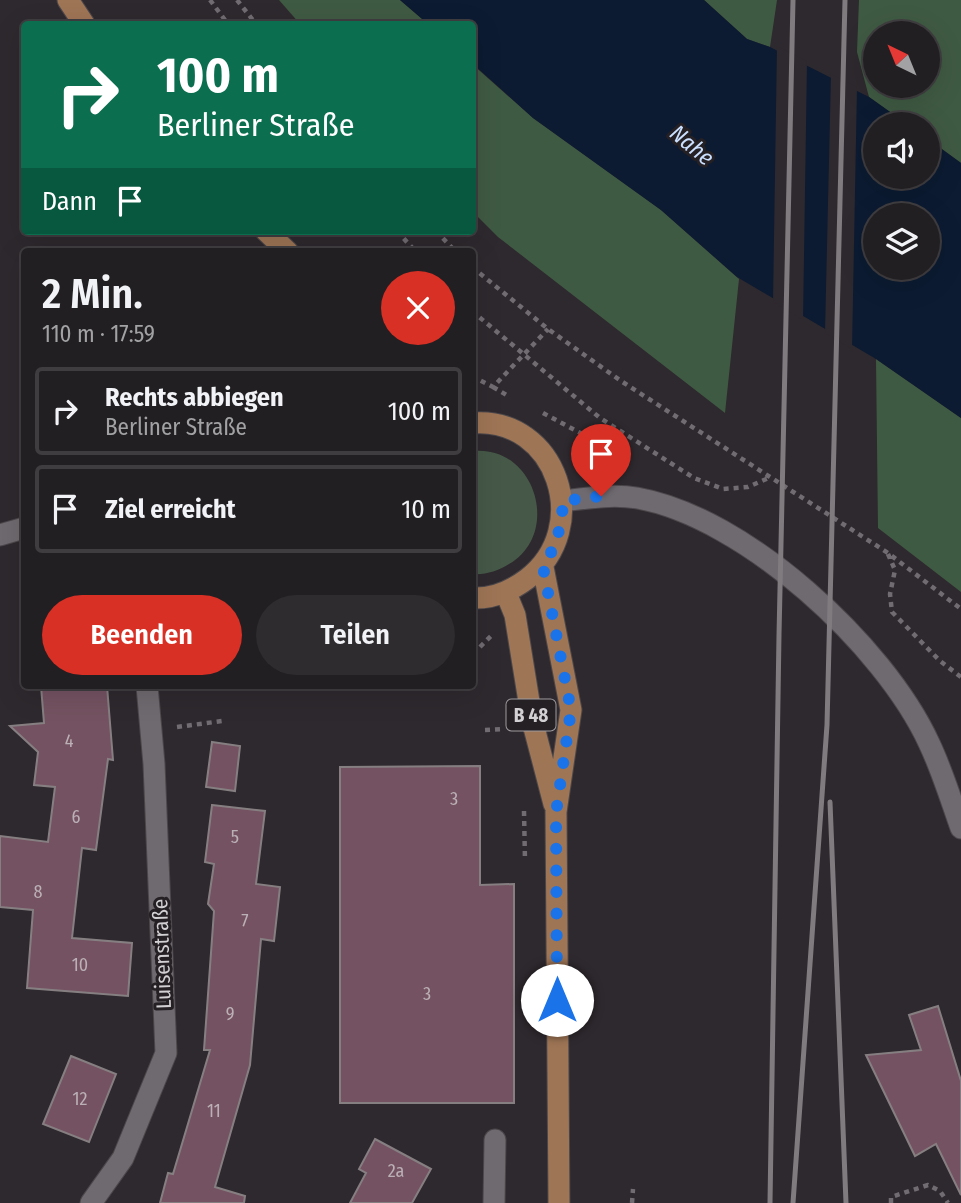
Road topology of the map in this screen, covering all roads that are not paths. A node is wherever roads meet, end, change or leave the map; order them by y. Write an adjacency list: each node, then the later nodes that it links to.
1 (68, 0): 2 (main road)
2 (82, 21)
3 (270, 235): 4 (main road)
4 (284, 248)
5 (476, 423): 6 (main road)
6 (563, 501): 9 (main road); 14 (street)
7 (21, 529): 8 (street)
8 (0, 535)
9 (543, 567): 10 (main road); 13 (main road, B 48)
10 (506, 593): 11 (main road); 13 (main road, B 48)
11 (476, 597)
12 (147, 689): 16 (street, Luisenstraße)
13 (556, 813): 18 (main road, B 48)
14 (961, 828)
15 (495, 1140): 17 (street)
16 (91, 1203)
17 (494, 1203)
18 (559, 1203)

